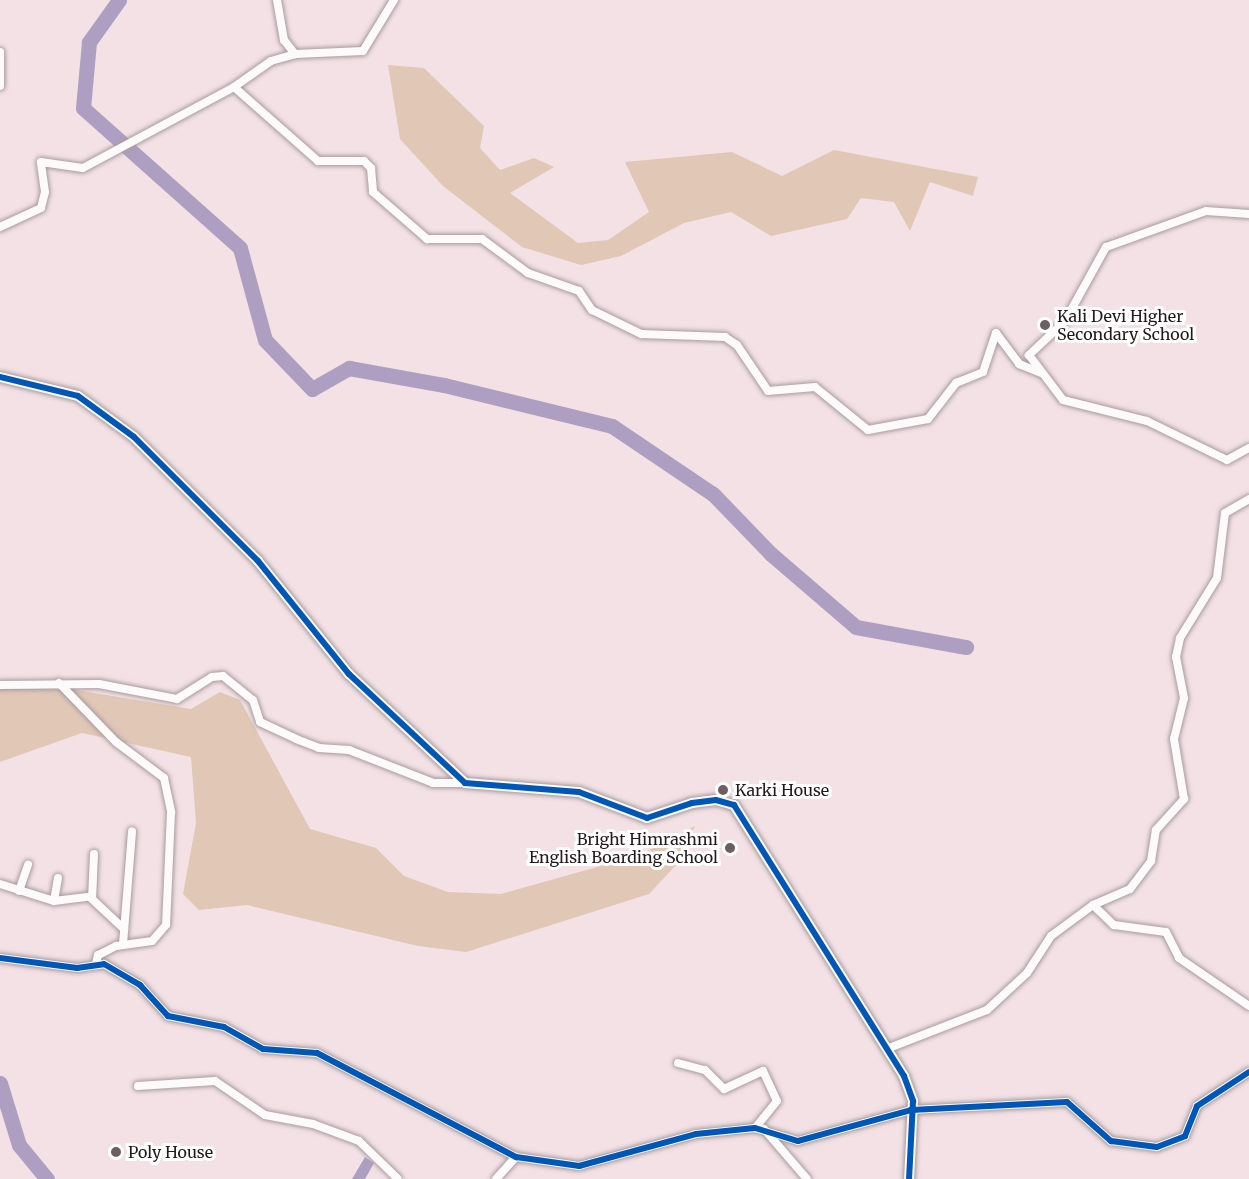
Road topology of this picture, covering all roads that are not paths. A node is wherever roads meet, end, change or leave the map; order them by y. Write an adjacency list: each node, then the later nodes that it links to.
1 (277, 0): 4 (street)
2 (394, 0): 4 (street)
3 (0, 52): 5 (street)
4 (296, 54): 6 (street)
5 (0, 86)
6 (234, 87): 8 (street); 9 (street)
7 (1249, 214): 9 (street)
8 (0, 227)
9 (1041, 373): 11 (street)
10 (0, 377): 15 (street)
11 (1249, 448)
12 (1249, 499): 24 (street)
13 (57, 682): 14 (street); 15 (street); 26 (street)
14 (0, 685)
15 (465, 783): 30 (street)
16 (132, 831): 25 (street)
17 (94, 854): 22 (street)
18 (28, 865): 21 (street)
19 (58, 878): 23 (street)
20 (0, 884): 21 (street)
21 (20, 891): 23 (street)
22 (92, 896): 23 (street); 25 (street)
23 (54, 901)
24 (1093, 905): 29 (street); 30 (street)
25 (124, 929): 26 (street)
26 (123, 944): 28 (street)
27 (0, 958): 28 (street)
28 (96, 964): 36 (street)
29 (1249, 1006)
30 (889, 1048): 34 (street)
31 (678, 1063): 35 (street)
32 (1249, 1072): 34 (street)
33 (138, 1086): 37 (street)
34 (911, 1110): 35 (street); 40 (street)
35 (760, 1128): 36 (street); 39 (street)
36 (516, 1157): 38 (street)
37 (398, 1179)
38 (496, 1179)
39 (807, 1179)
40 (909, 1179)

